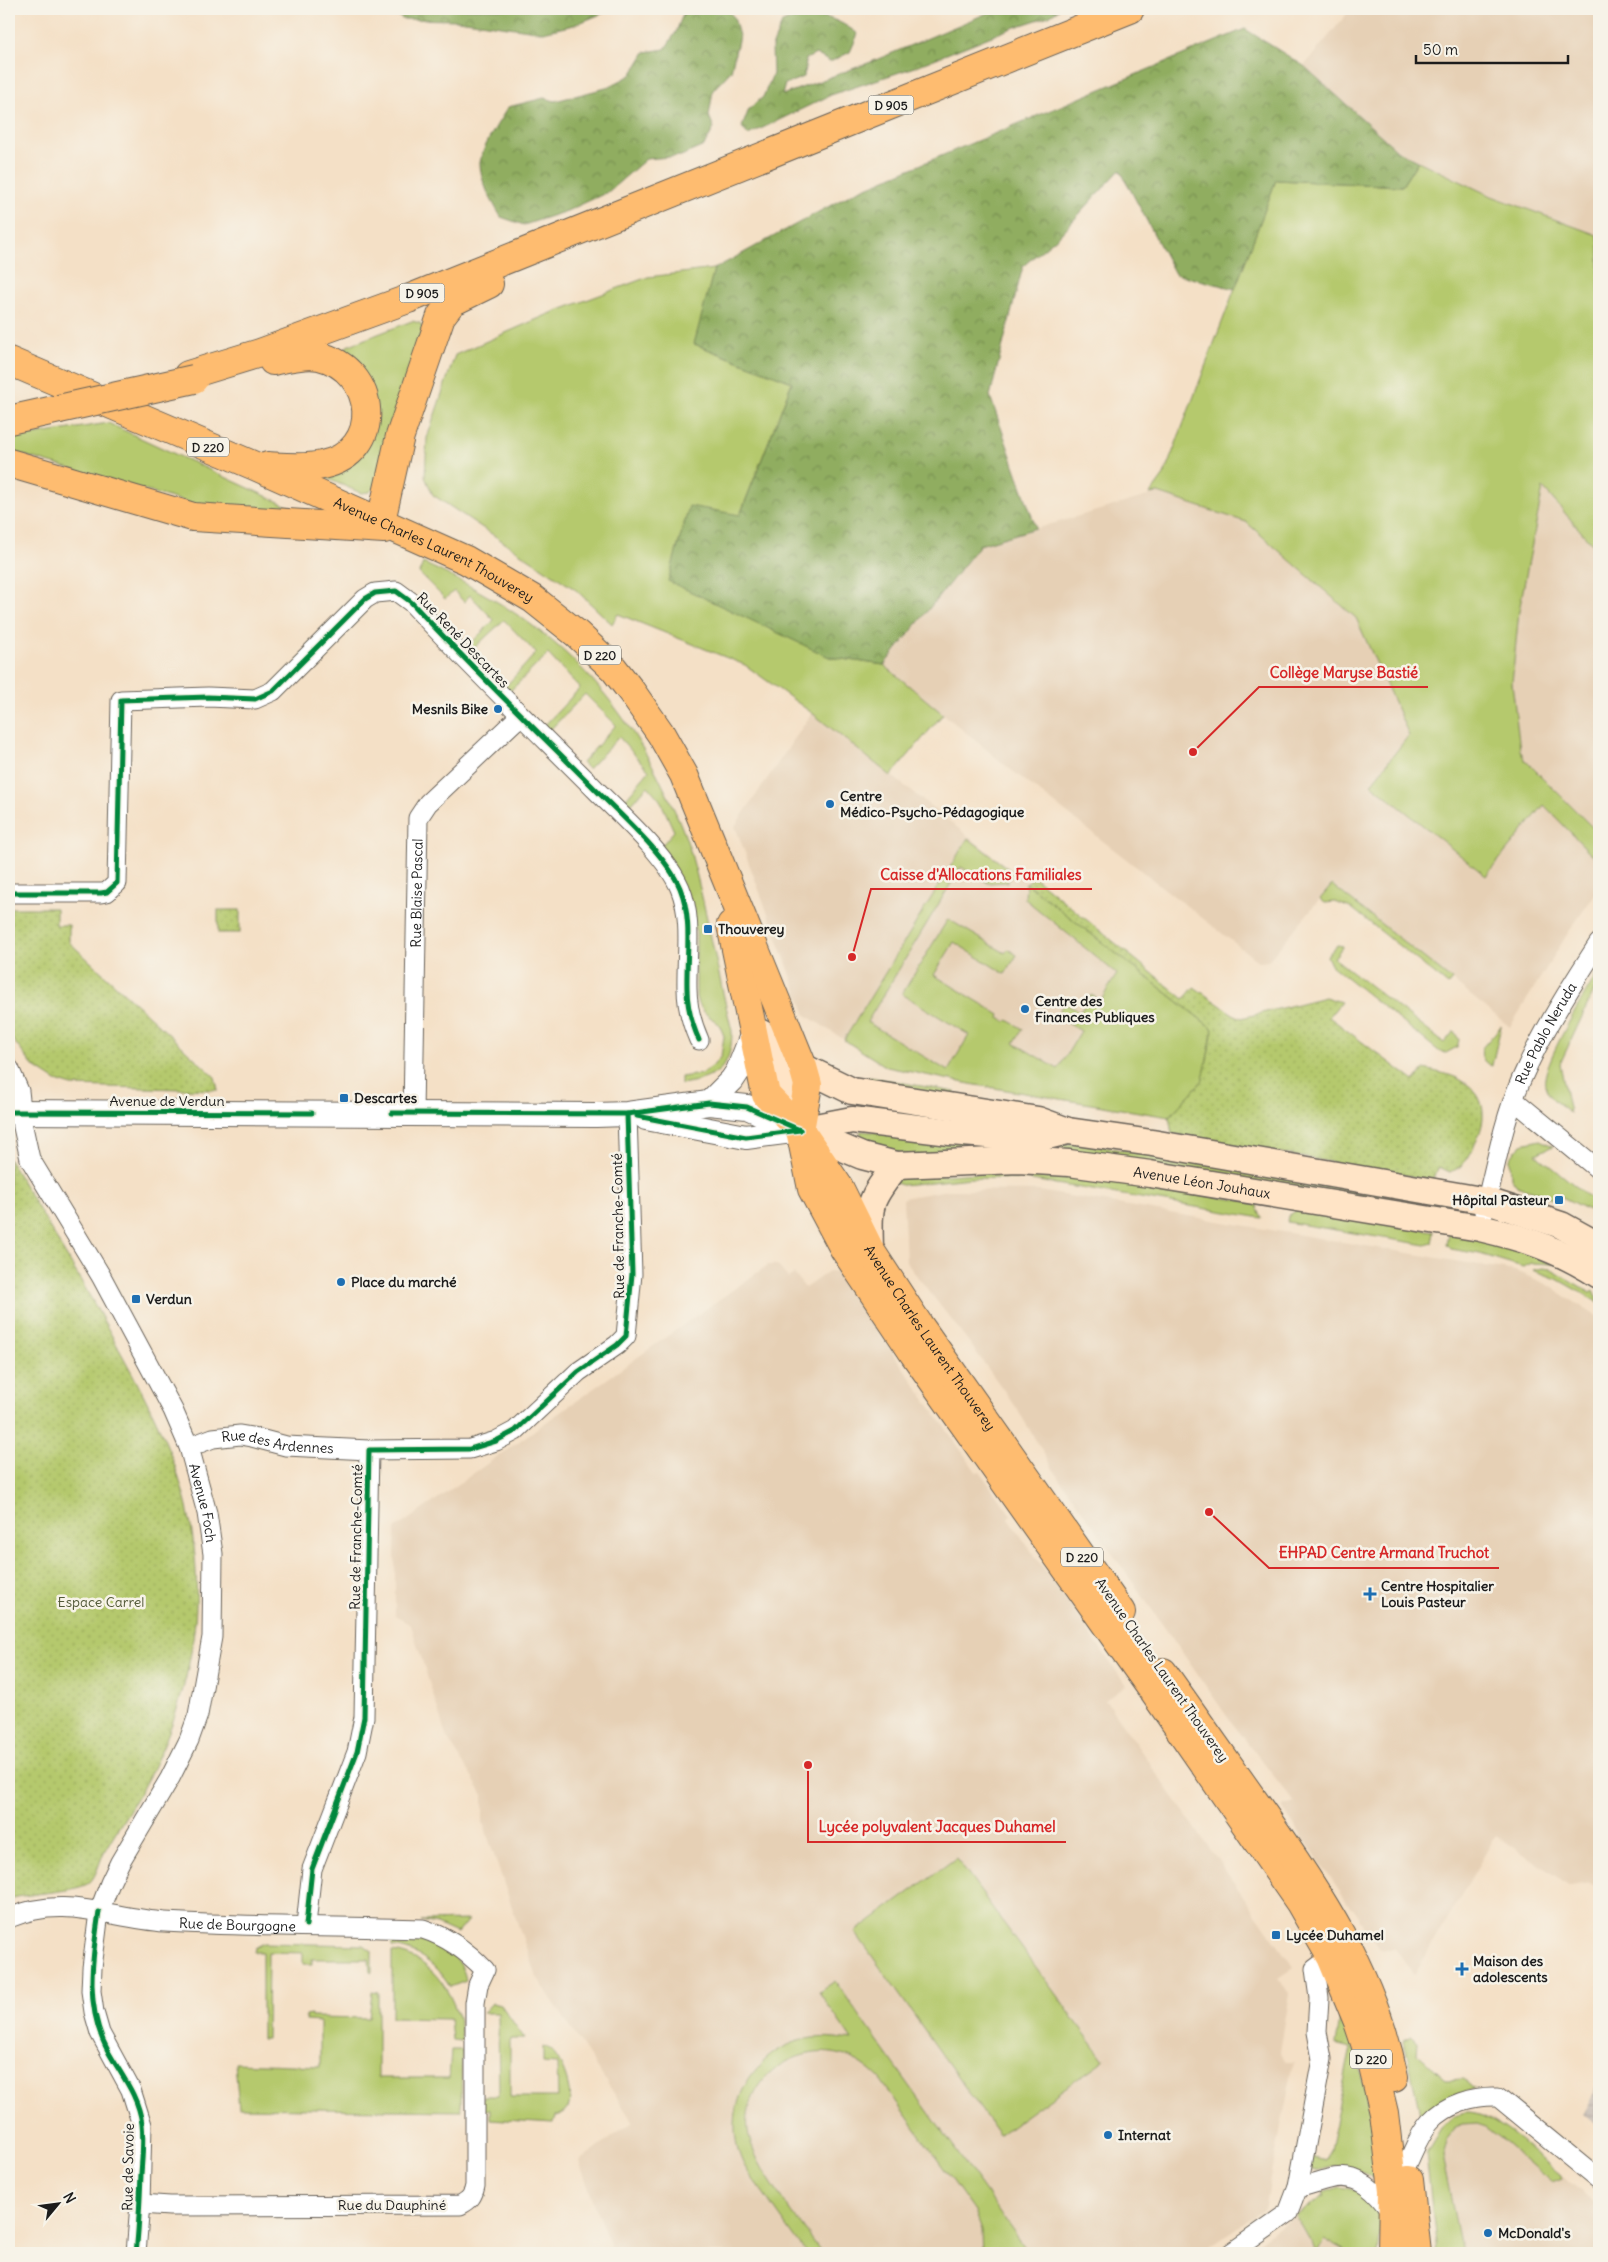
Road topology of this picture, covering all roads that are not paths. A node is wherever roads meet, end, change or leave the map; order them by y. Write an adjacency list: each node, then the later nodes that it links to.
1 (1130, 9): 2 (main road, D 905)
2 (652, 202): 4 (main road, D 905); 8 (main road, D 905)
3 (9, 361): 7 (main road, Avenue Charles Laurent Thouverey / D 220)
4 (191, 377): 5 (main road, bridge); 7 (main road)
5 (9, 420)
6 (9, 463): 8 (main road)
7 (255, 466): 8 (main road, Avenue Charles Laurent Thouverey / D 220)
8 (390, 525): 10 (main road, Avenue Charles Laurent Thouverey / D 220)
9 (520, 716): 11 (street, Rue René Descartes); 15 (street, Rue René Descartes); 21 (street, Rue Blaise Pascal)
10 (718, 860): 13 (main road, Avenue Charles Laurent Thouverey); 16 (main road, Avenue Charles Laurent Thouverey)
11 (9, 893)
12 (1599, 943): 18 (street, Rue Pablo Neruda)
13 (746, 995): 14 (main road, Avenue Charles Laurent Thouverey); 23 (main road, D 220)
14 (753, 1033): 19 (street); 23 (main road, Avenue Charles Laurent Thouverey)
15 (699, 1040)
16 (803, 1067): 23 (main road, Avenue Charles Laurent Thouverey); 24 (main road)
17 (9, 1068): 20 (street, Avenue Foch)
18 (1514, 1100): 26 (street); 27 (street, Rue Pablo Neruda)
19 (708, 1102): 22 (street, Avenue de Verdun); 23 (street, Avenue de Verdun)
20 (15, 1112): 21 (street, Avenue de Verdun); 32 (street, Avenue Foch)
21 (413, 1113): 22 (street, Avenue de Verdun)
22 (628, 1114): 23 (street, Avenue de Verdun); 33 (street, Rue de Franche-Comté)
23 (800, 1130): 24 (main road); 25 (main road, Avenue Léon Jouhaux); 30 (main road, Avenue Charles Laurent Thouverey / D 220); 37 (main road, Avenue Charles Laurent Thouverey / D 220)
24 (1068, 1131): 27 (main road)
25 (897, 1165): 28 (main road, Avenue Léon Jouhaux); 30 (main road)
26 (1599, 1170)
27 (1487, 1201): 28 (street, Rue Pablo Neruda); 29 (main road)
28 (1480, 1228): 31 (main road, Avenue Léon Jouhaux)
29 (1599, 1246)
30 (870, 1250): 39 (main road, Avenue Charles Laurent Thouverey / D 220)
31 (1599, 1275)
32 (189, 1447): 33 (street, Rue des Ardennes); 34 (street, Avenue Foch)
33 (369, 1450): 36 (street, Rue de Franche-Comté)
34 (99, 1912): 35 (street, Rue de Bourgogne); 36 (street, Rue de Bourgogne); 42 (street, Rue de Savoie)
35 (9, 1918)
36 (306, 1925): 38 (street, Rue de Bourgogne)
37 (1331, 1958): 41 (street); 43 (main road, Avenue Charles Laurent Thouverey / D 220)
38 (485, 1970): 42 (street, Rue du Dauphiné)
39 (1408, 2164): 40 (street); 47 (main road, Avenue Charles Laurent Thouverey / D 220)
40 (1599, 2180)
41 (1298, 2188): 43 (street); 45 (street)
42 (140, 2204): 44 (street, Rue de Savoie)
43 (1393, 2215): 46 (main road, Avenue Charles Laurent Thouverey / D 220)
44 (136, 2253)
45 (1231, 2253)
46 (1392, 2253)
47 (1417, 2253)

